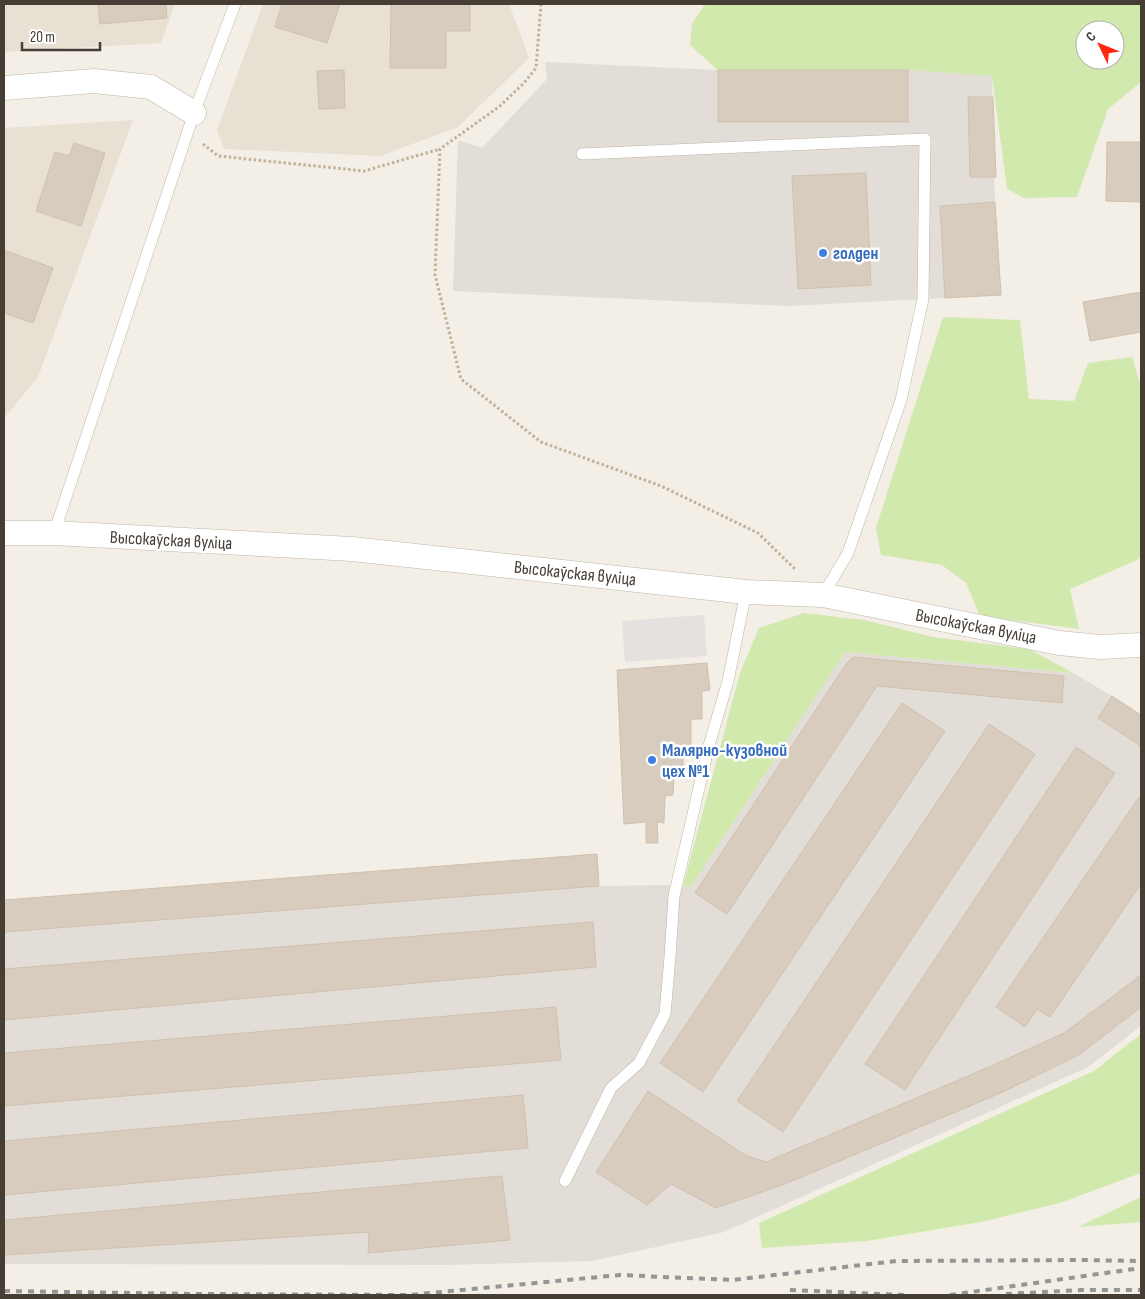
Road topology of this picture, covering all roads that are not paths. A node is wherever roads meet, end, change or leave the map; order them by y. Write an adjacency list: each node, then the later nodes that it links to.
1 (235, 4): 3 (lane)
2 (4, 88): 3 (street)
3 (194, 113): 6 (lane)
4 (582, 154): 8 (lane)
5 (4, 534): 6 (street, Высокаўская вуліца)
6 (54, 534): 7 (street, Высокаўская вуліца)
7 (746, 592): 8 (street, Высокаўская вуліца); 10 (lane)
8 (823, 595): 9 (street, Высокаўская вуліца)
9 (1141, 645)
10 (565, 1181)

